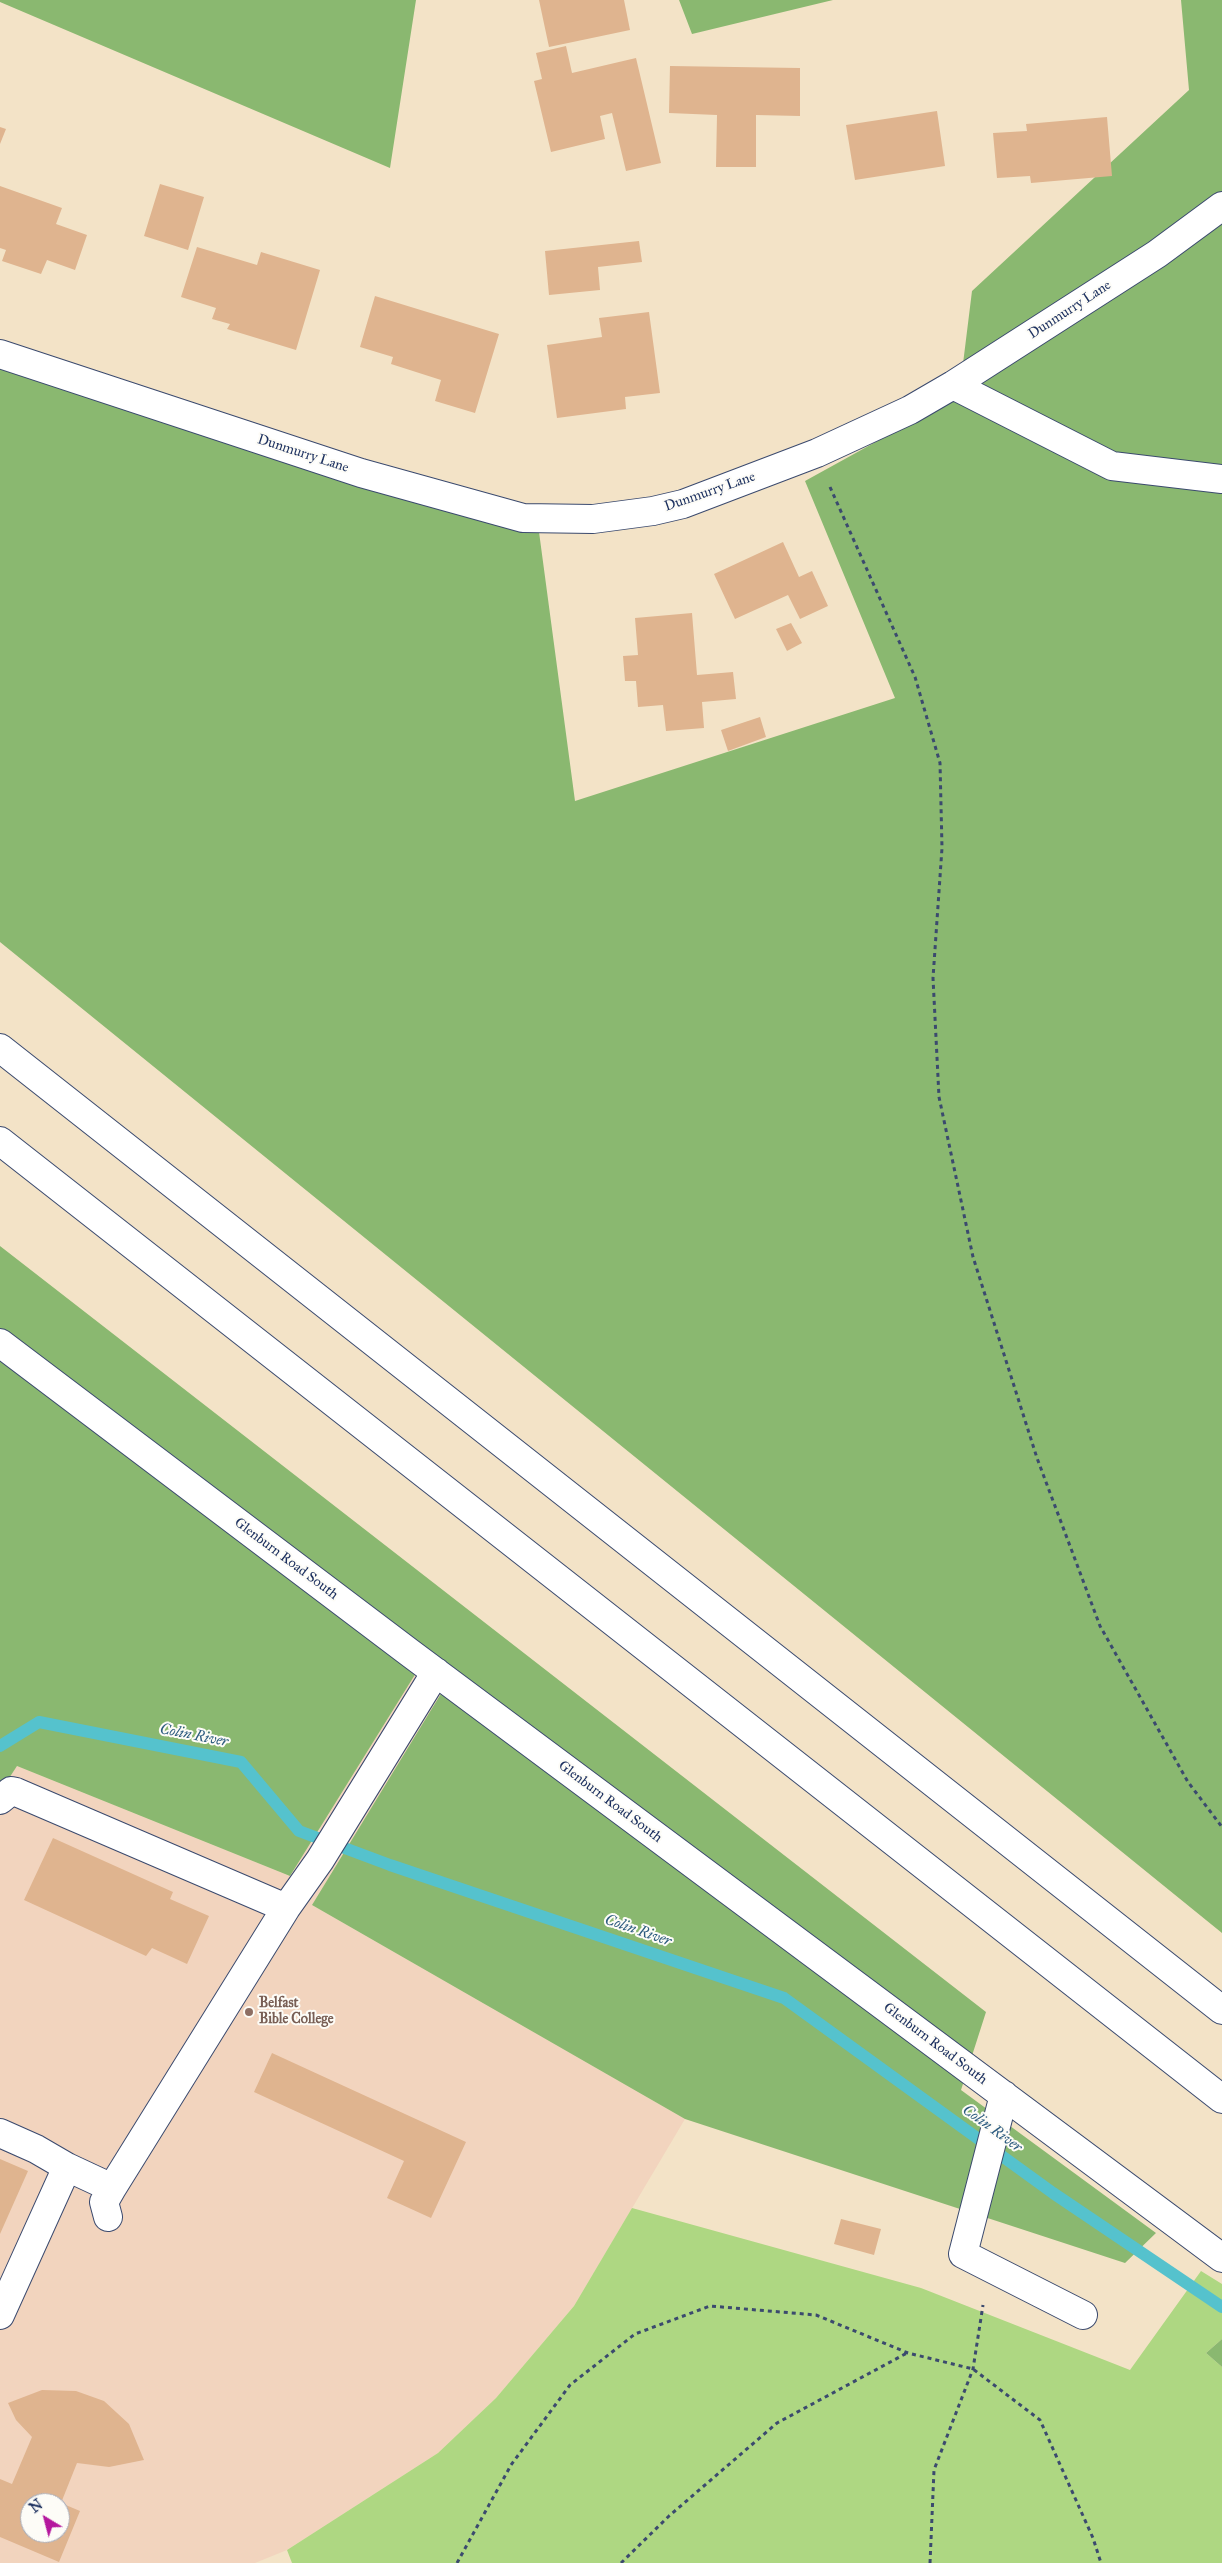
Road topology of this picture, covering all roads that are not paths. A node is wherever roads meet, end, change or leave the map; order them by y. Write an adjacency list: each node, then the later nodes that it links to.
1 (1222, 206): 3 (main road, Dunmurry Lane)
2 (0, 354): 3 (main road, Dunmurry Lane)
3 (952, 385): 4 (main road)
4 (1222, 479)
5 (0, 1048): 11 (main road)
6 (0, 1141): 13 (main road)
7 (0, 1343): 8 (main road, Glenburn Road South)
8 (436, 1672): 10 (main road); 12 (main road, Glenburn Road South)
9 (0, 1800): 10 (main road)
10 (286, 1908): 16 (main road)
11 (1222, 2010)
12 (1004, 2095): 18 (main road, Glenburn Road South); 20 (main road)
13 (1222, 2099)
14 (0, 2133): 15 (main road)
15 (67, 2167): 16 (main road); 19 (main road)
16 (112, 2188): 17 (main road)
17 (108, 2217)
18 (1222, 2258)
19 (0, 2314)
20 (1083, 2315)

